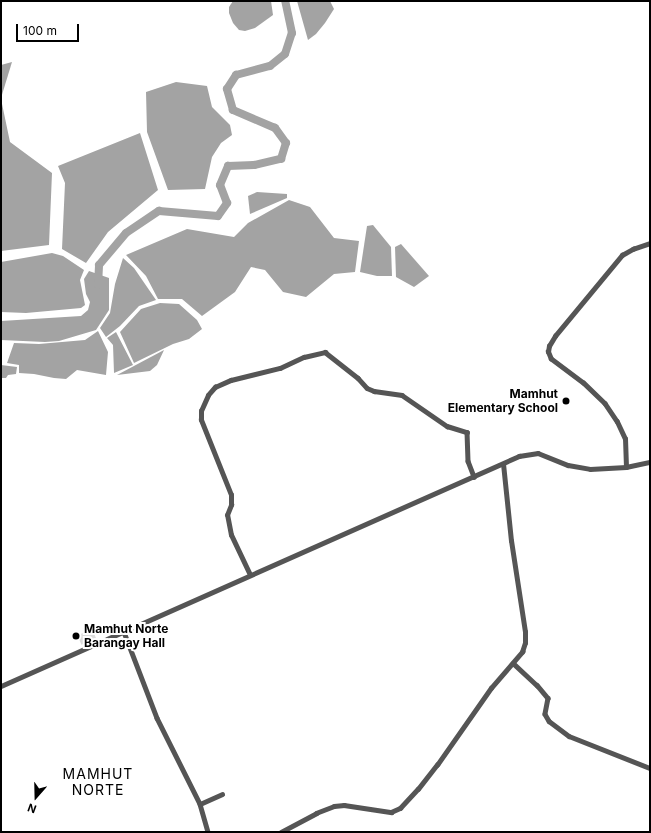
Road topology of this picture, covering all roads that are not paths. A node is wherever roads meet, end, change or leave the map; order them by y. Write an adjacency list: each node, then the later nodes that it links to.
1 (650, 242): 4 (street)
2 (650, 462): 4 (street)
3 (503, 464): 4 (street); 5 (street); 8 (street)
4 (626, 467)
5 (474, 477): 6 (street); 6 (street)
6 (250, 575): 7 (street)
7 (124, 632): 9 (street); 12 (street)
8 (513, 663): 10 (street); 14 (street)
9 (1, 686)
10 (650, 768)
11 (222, 794): 12 (street)
12 (200, 804): 13 (street)
13 (208, 832)
14 (281, 832)

